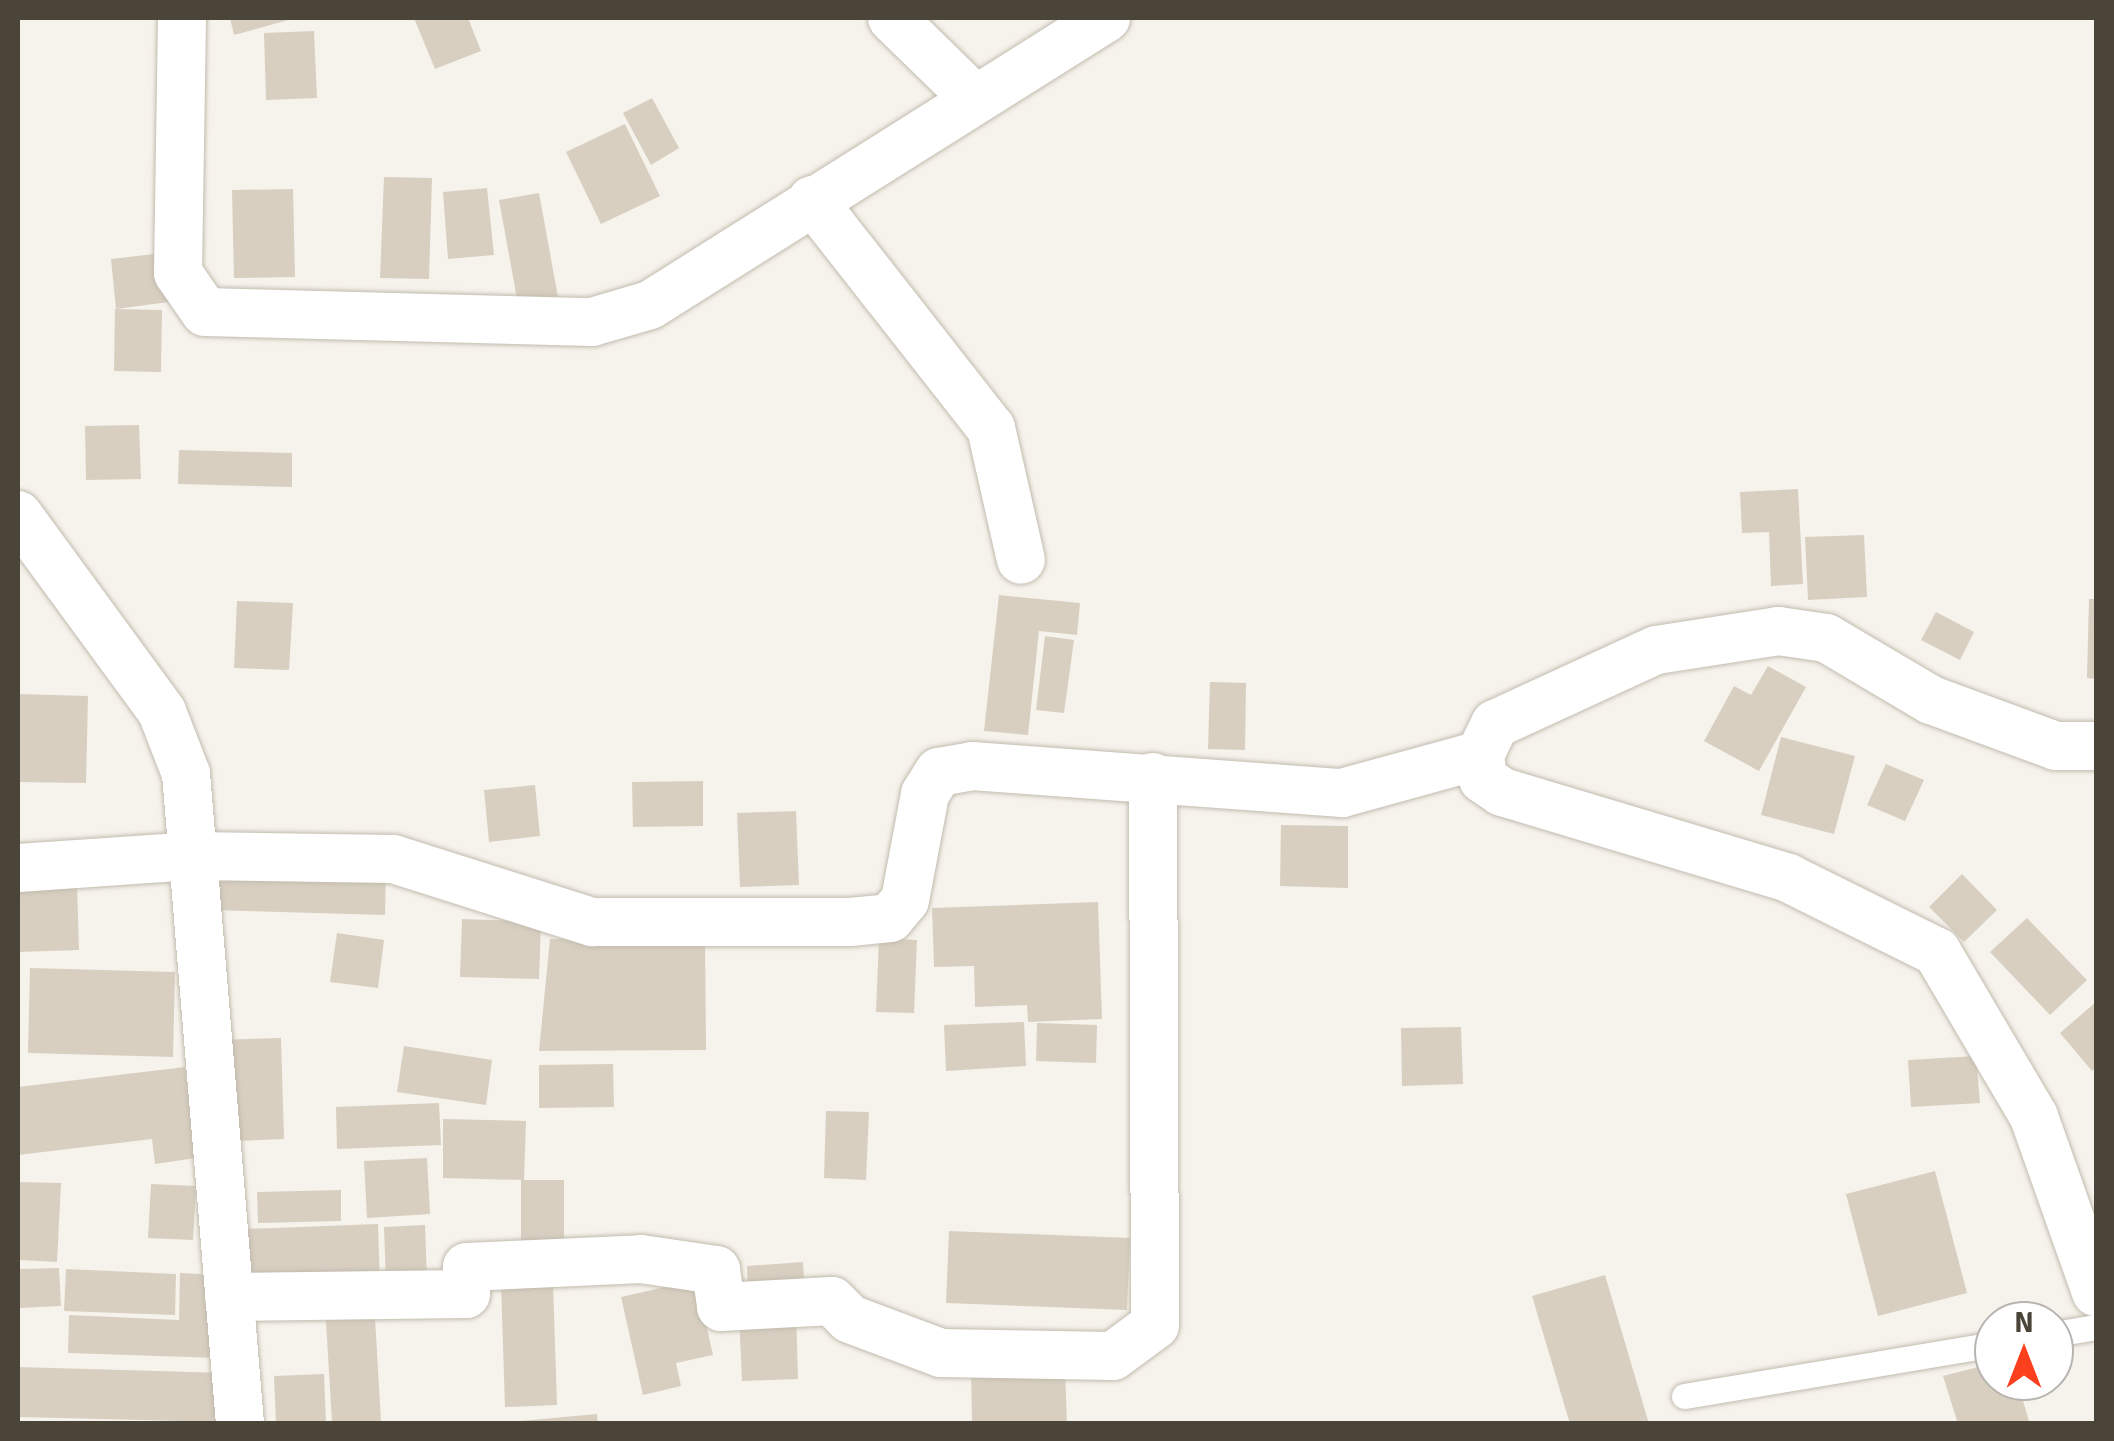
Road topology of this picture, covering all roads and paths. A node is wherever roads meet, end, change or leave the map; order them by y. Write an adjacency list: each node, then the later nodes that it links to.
1 (182, 18): 5 (street)
2 (892, 18): 4 (street)
3 (1106, 18): 4 (street)
4 (972, 97): 5 (street)
5 (812, 200): 7 (street)
6 (24, 534): 11 (street)
7 (1022, 560)
8 (2096, 746): 9 (street)
9 (1480, 756): 10 (street); 13 (street)
10 (1153, 778): 11 (street); 14 (street)
11 (196, 856): 12 (street); 14 (street)
12 (18, 868)
13 (2096, 1292)
14 (228, 1297): 17 (street)
15 (1974, 1347): 16 (lane)
16 (1684, 1396)
17 (240, 1424)

